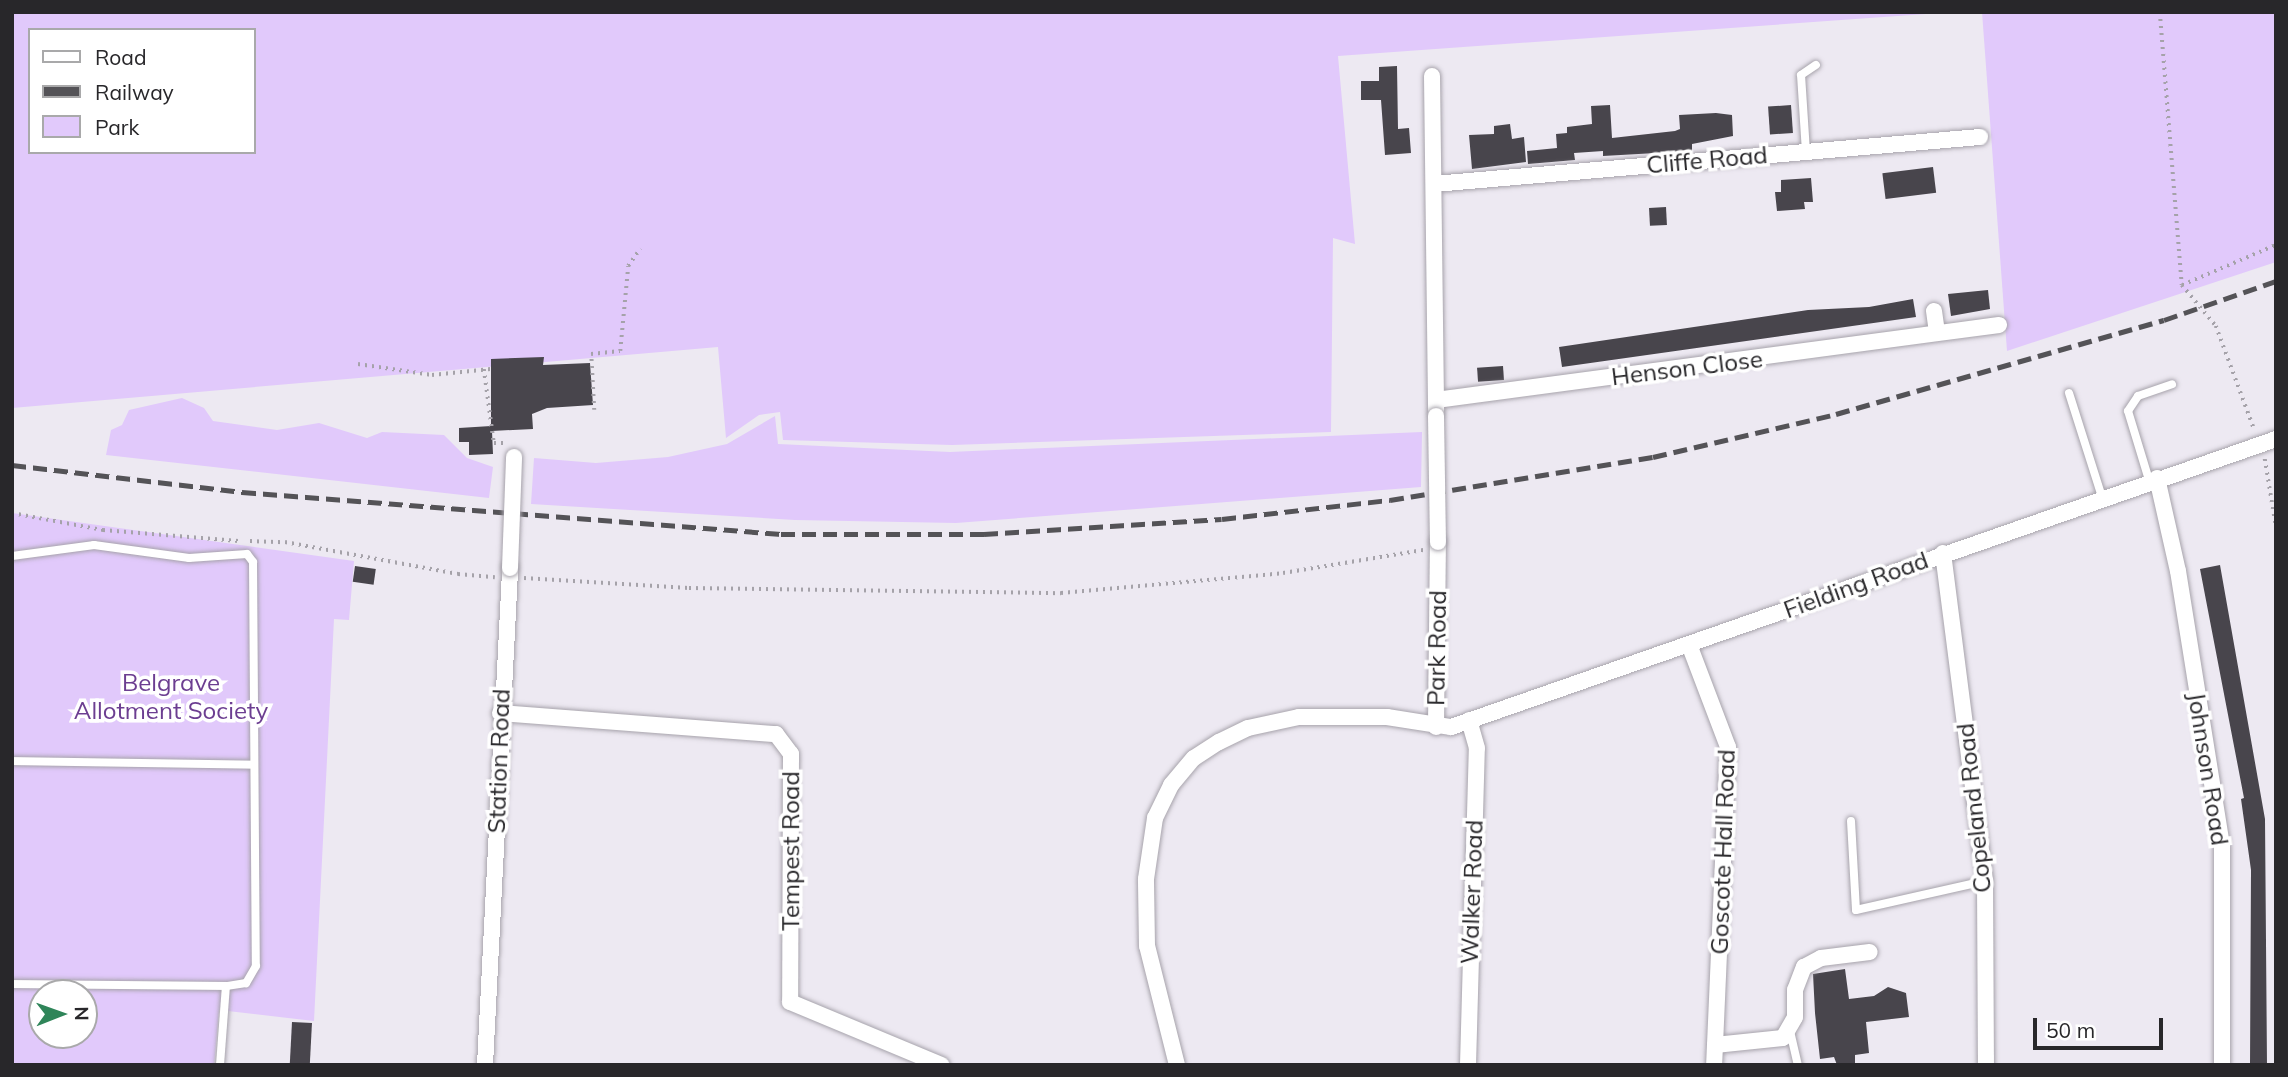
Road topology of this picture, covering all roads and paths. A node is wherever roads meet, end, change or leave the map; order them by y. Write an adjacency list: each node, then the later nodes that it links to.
1 (2160, 12): 9 (path)
2 (1816, 65): 5 (lane)
3 (1432, 76): 6 (street, Park Road)
4 (1980, 136): 5 (street, Cliffe Road)
5 (1807, 152): 6 (street, Cliffe Road)
6 (1434, 184): 18 (street, Park Road)
7 (2276, 245): 9 (path)
8 (640, 249): 19 (path)
9 (2182, 285): 20 (path)
10 (1934, 311): 12 (street)
11 (1999, 325): 12 (street, Henson Close)
12 (1937, 333): 18 (street, Henson Close)
13 (358, 364): 14 (path)
14 (484, 369): 15 (path); 21 (path)
15 (491, 369)
16 (2172, 384): 22 (lane)
17 (2069, 393): 23 (lane)
18 (1436, 408): 26 (street, Park Road, bridge)
19 (594, 410)
20 (2269, 441): 22 (street, Fielding Road); 25 (path)
21 (514, 450): 29 (street, Station Road, bridge)
22 (2153, 479): 23 (street, Fielding Road); 51 (street, Johnson Road)
23 (2102, 497): 27 (street, Fielding Road)
24 (12, 513): 29 (path)
25 (2276, 526)
26 (1438, 545): 29 (path); 33 (street, Park Road)
27 (1943, 553): 30 (street, Fielding Road); 37 (street, Copeland Road)
28 (12, 556): 35 (lane)
29 (509, 573): 31 (street, Station Road)
30 (1690, 647): 32 (street, Fielding Road); 42 (street, Goscote Hall Road)
31 (500, 713): 44 (street, Station Road); 45 (street, Tempest Road)
32 (1469, 720): 33 (street, Fielding Road); 47 (street, Walker Road)
33 (1436, 727): 46 (street, Park Road)
34 (12, 761): 35 (lane)
35 (254, 765): 40 (lane)
36 (1851, 821): 37 (lane)
37 (1985, 881): 50 (street, Copeland Road)
38 (1870, 953): 41 (street)
39 (12, 984): 40 (lane)
40 (226, 986): 43 (lane)
41 (1790, 1031): 42 (street); 49 (lane)
42 (1715, 1045): 48 (street, Goscote Hall Road)
43 (220, 1065)
44 (485, 1065)
45 (940, 1065)
46 (1177, 1065)
47 (1468, 1065)
48 (1714, 1065)
49 (1798, 1065)
50 (1986, 1065)
51 (2222, 1065)

